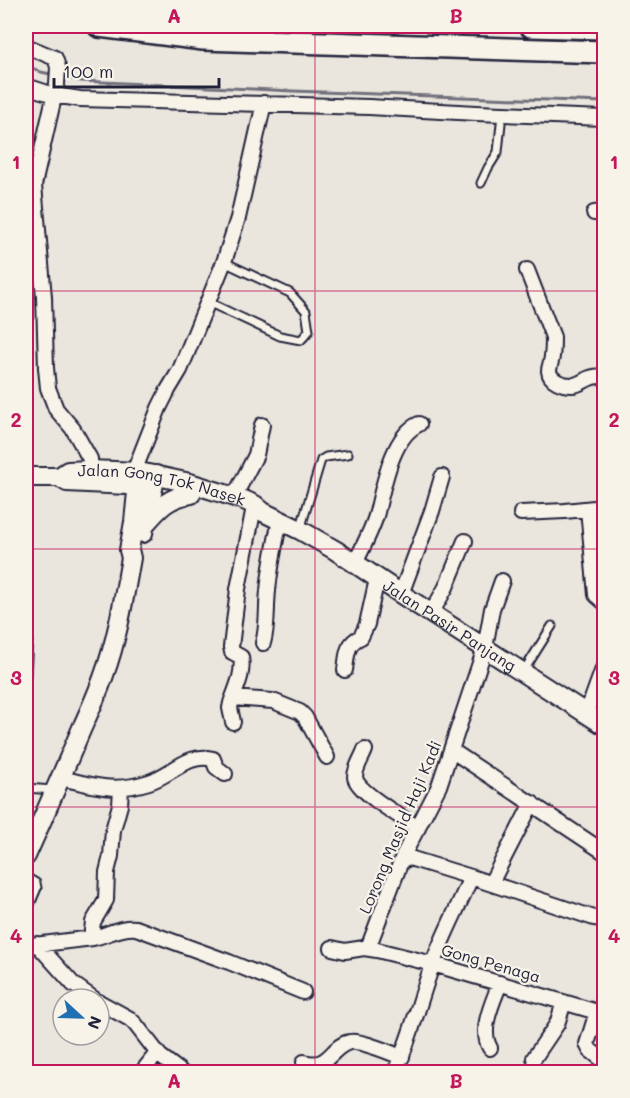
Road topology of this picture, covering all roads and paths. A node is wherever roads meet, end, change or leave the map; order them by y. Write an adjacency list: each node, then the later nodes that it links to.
1 (102, 26): 5 (main road)
2 (531, 26): 3 (main road)
3 (604, 28)
4 (26, 46): 7 (street)
5 (604, 52)
6 (26, 86): 7 (street)
7 (55, 89): 8 (street); 12 (street)
8 (264, 103): 9 (street); 13 (street)
9 (502, 114): 10 (street); 11 (lane)
10 (604, 118)
11 (481, 183)
12 (32, 247): 20 (street)
13 (224, 262): 15 (street); 15 (lane)
14 (527, 270): 16 (street)
15 (208, 302): 24 (street)
16 (604, 376)
17 (419, 424): 34 (street)
18 (262, 425): 27 (street)
19 (348, 454): 31 (lane)
20 (90, 470): 22 (main road, Jalan Gong Tok Nasek); 24 (main road, Jalan Gong Tok Nasek)
21 (26, 477): 22 (main road, Jalan Gong Tok Nasek)
22 (59, 477): 25 (main road, Jalan Gong Tok Nasek)
23 (442, 477): 37 (street)
24 (146, 480): 25 (main road, Jalan Gong Tok Nasek); 26 (main road, Jalan Gong Tok Nasek); 27 (main road, Jalan Gong Tok Nasek); 32 (main road)
25 (107, 483): 32 (main road)
26 (191, 495): 31 (main road, Jalan Gong Tok Nasek); 32 (main road)
27 (234, 497): 31 (main road, Jalan Gong Tok Nasek)
28 (604, 507): 29 (street)
29 (588, 509): 30 (street); 38 (street)
30 (520, 513)
31 (278, 520): 34 (main road, Jalan Pasir Panjang); 42 (street); 48 (street)
32 (139, 524): 56 (main road)
33 (465, 541): 39 (street)
34 (355, 564): 35 (main road, Jalan Pasir Panjang)
35 (377, 579): 37 (main road, Jalan Pasir Panjang); 45 (street)
36 (502, 581): 43 (street, Lorong Masjid Haji Kadi)
37 (401, 594): 39 (main road, Jalan Pasir Panjang)
38 (604, 602)
39 (431, 614): 43 (main road, Jalan Pasir Panjang)
40 (26, 615): 47 (lane)
41 (552, 626): 46 (lane)
42 (263, 644)
43 (485, 648): 46 (main road, Jalan Pasir Panjang); 53 (street, Lorong Masjid Haji Kadi)
44 (604, 666): 49 (street)
45 (345, 670)
46 (523, 672): 49 (main road, Jalan Pasir Panjang)
47 (26, 676)
48 (232, 698): 50 (street); 54 (street)
49 (587, 713): 51 (main road, Jalan Pasir Panjang)
50 (233, 722)
51 (604, 725)
52 (365, 750): 60 (street)
53 (451, 750): 59 (street); 60 (street, Lorong Masjid Haji Kadi)
54 (327, 757)
55 (225, 774): 58 (street)
56 (58, 784): 57 (lane); 58 (street); 62 (main road)
57 (26, 788)
58 (121, 788): 69 (street)
59 (532, 804): 61 (street); 66 (street)
60 (418, 828): 63 (street, Lorong Masjid Haji Kadi)
61 (604, 852)
62 (26, 856)
63 (403, 856): 65 (street); 72 (street, Lorong Masjid Haji Kadi)
64 (26, 877): 67 (lane)
65 (471, 877): 66 (street); 73 (street)
66 (491, 883): 68 (street)
67 (26, 914)
68 (604, 919)
69 (91, 938): 70 (street); 76 (street)
70 (31, 945): 75 (street)
71 (332, 948): 72 (street)
72 (368, 948): 73 (street, Gong Penaga)
73 (433, 964): 74 (street, Gong Penaga); 82 (street)
74 (500, 983): 77 (street, Gong Penaga); 80 (street)
75 (77, 987)
76 (303, 992)
77 (564, 1002): 79 (street, Gong Penaga); 83 (street)
78 (111, 1008): 81 (street)
79 (601, 1013): 84 (street)
80 (490, 1048)
81 (157, 1053): 86 (street); 87 (street)
82 (402, 1057): 85 (street); 88 (street)
83 (534, 1058)
84 (604, 1061)
85 (304, 1062)
86 (142, 1072)
87 (181, 1072)
88 (395, 1072)

